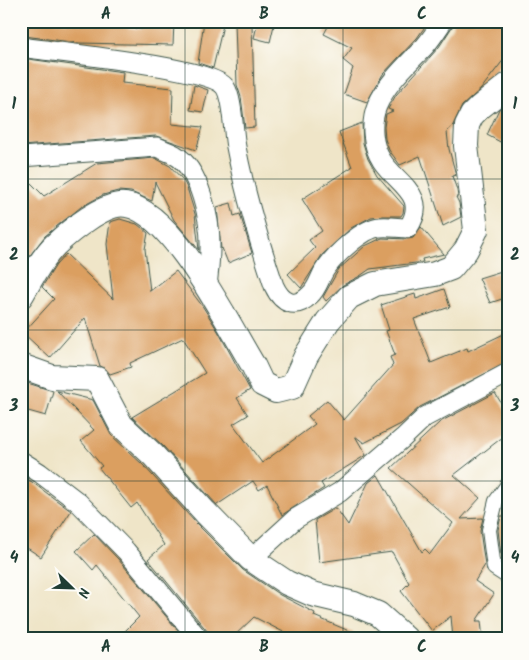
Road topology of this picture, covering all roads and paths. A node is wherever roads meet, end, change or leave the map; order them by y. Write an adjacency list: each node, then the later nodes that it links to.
1 (444, 21): 2 (street)
2 (21, 47)
3 (508, 85): 5 (street)
4 (21, 156): 5 (street)
5 (207, 288): 6 (street)
6 (21, 296)
7 (21, 366): 11 (street)
8 (508, 373): 11 (street)
9 (21, 461): 13 (street)
10 (508, 484): 12 (street)
11 (251, 559): 14 (street)
12 (508, 577)
13 (199, 639)
14 (406, 639)

